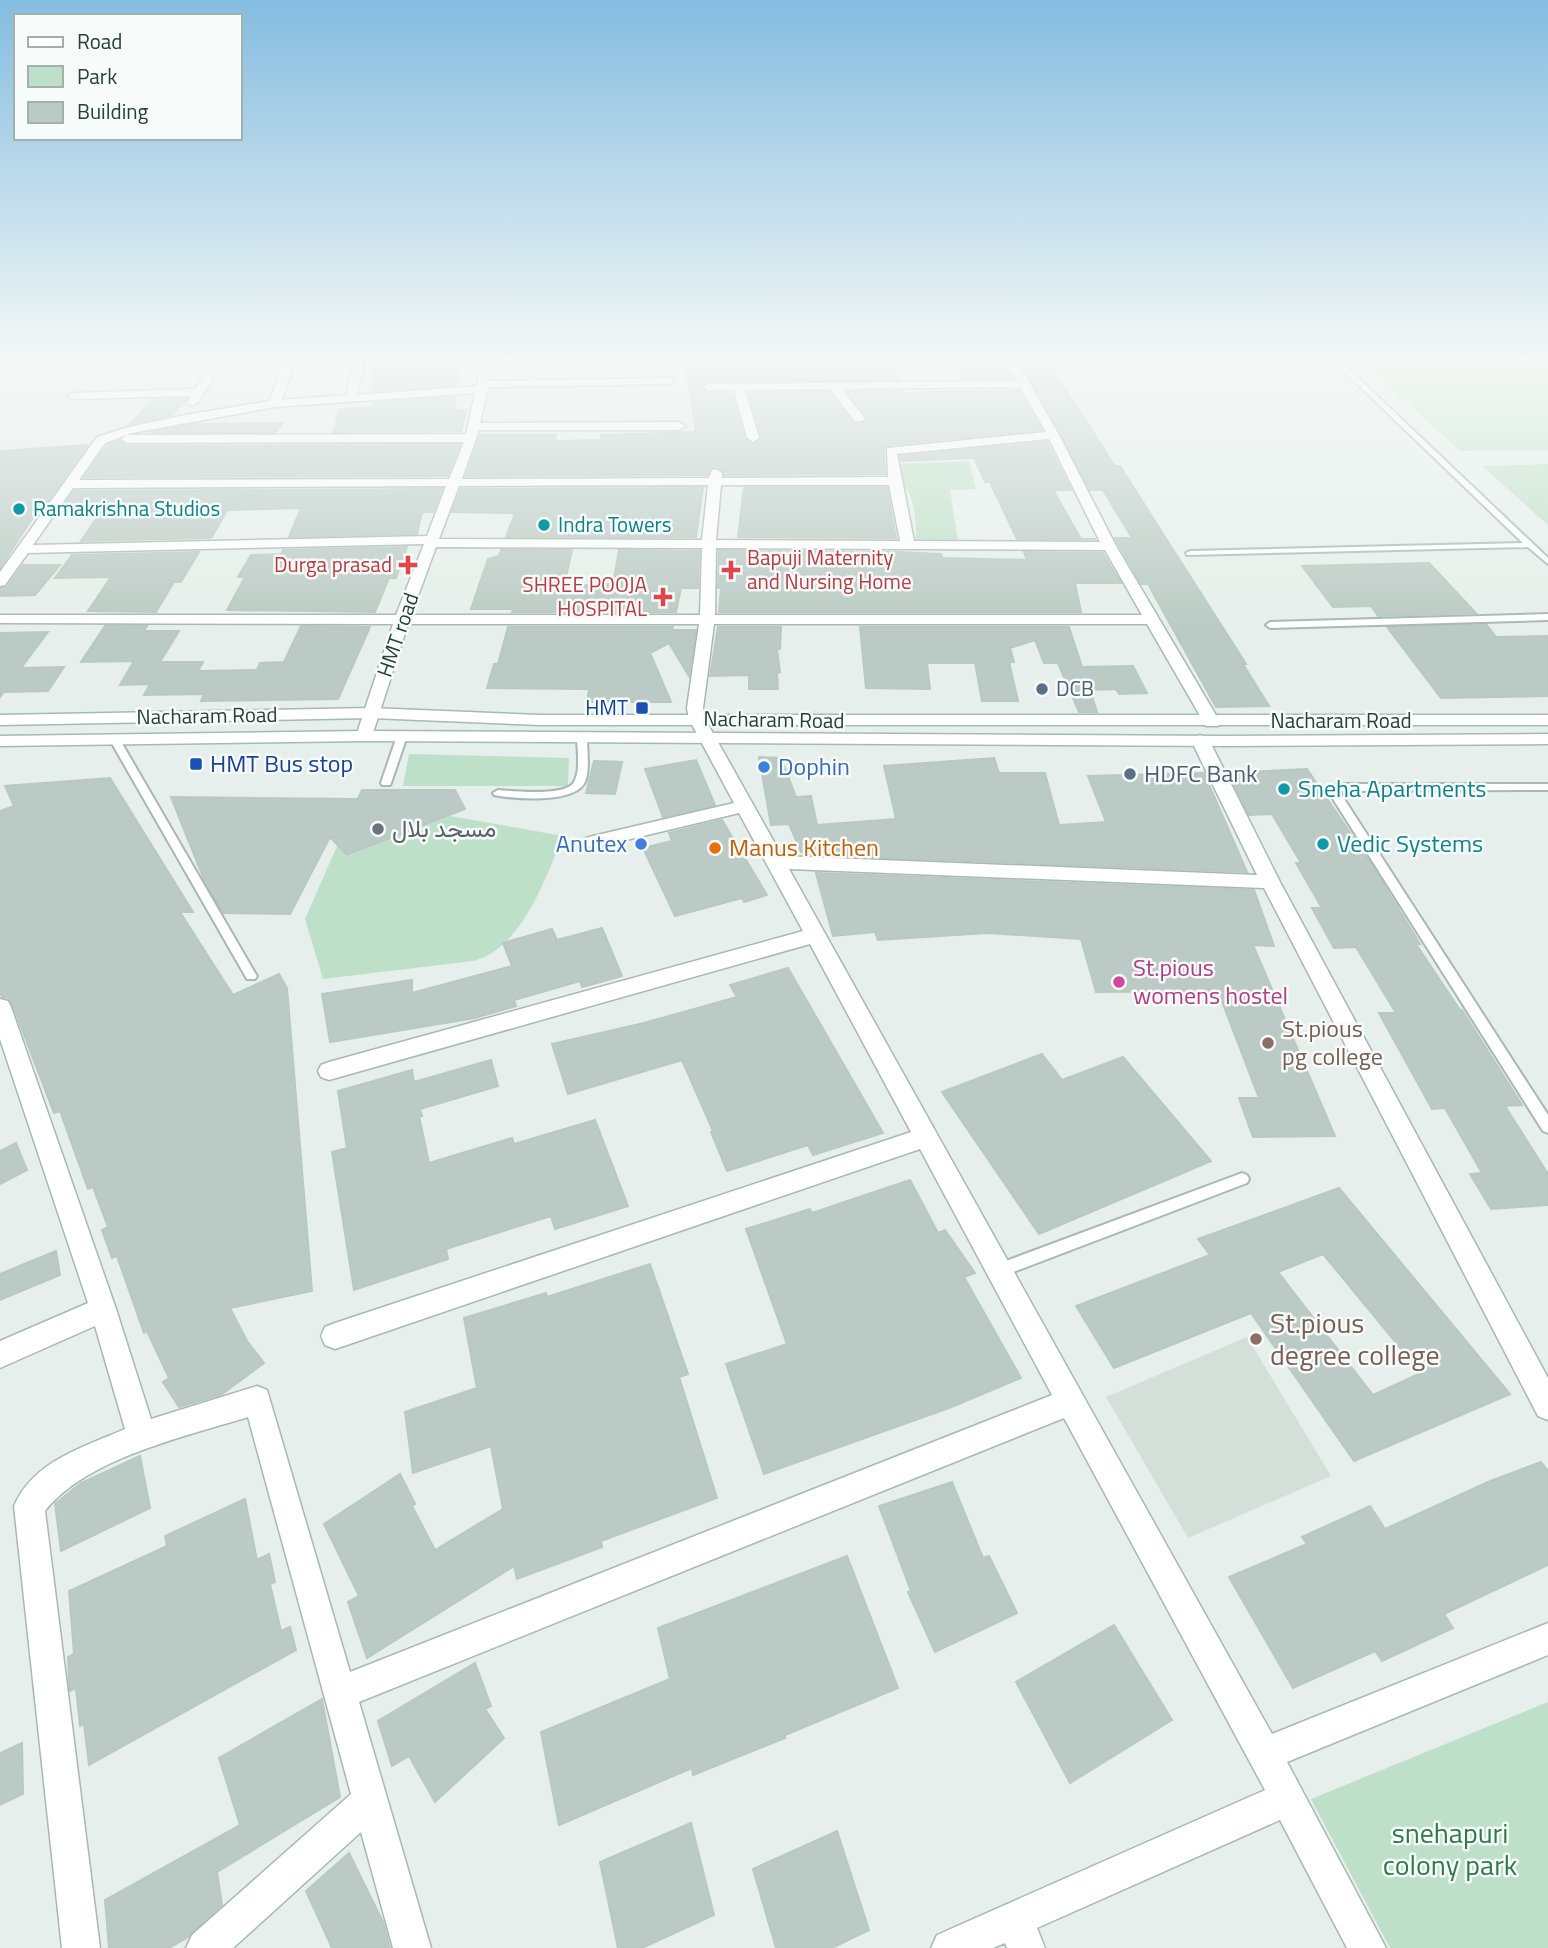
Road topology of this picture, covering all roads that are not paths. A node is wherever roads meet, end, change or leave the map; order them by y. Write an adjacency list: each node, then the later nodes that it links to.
1 (96, 447): 9 (street)
2 (467, 447): 8 (street, HMT road)
3 (932, 447): 7 (street)
4 (1059, 447): 14 (street)
5 (1427, 447): 12 (lane)
6 (715, 477): 7 (street); 8 (street); 11 (street)
7 (895, 481): 13 (street)
8 (453, 482): 9 (street); 10 (street, HMT road)
9 (71, 484): 15 (street)
10 (432, 542): 11 (street); 15 (street); 21 (street, HMT road)
11 (709, 543): 13 (street); 22 (street)
12 (1530, 545): 16 (lane); 17 (lane)
13 (908, 546): 14 (street)
14 (1110, 546): 23 (street)
15 (25, 549): 18 (street)
16 (1190, 553)
17 (1548, 562)
18 (0, 582)
19 (1548, 617): 24 (lane)
20 (0, 619): 21 (street)
21 (402, 620): 22 (street); 25 (street, HMT road)
22 (707, 620): 23 (street); 28 (street)
23 (1154, 620): 29 (street)
24 (1270, 625)
25 (371, 713): 26 (street, Nacharam Road); 28 (street, Nacharam Road); 30 (street, HMT road)
26 (0, 720)
27 (1548, 720): 29 (street, Nacharam Road)
28 (701, 729): 29 (street, Nacharam Road); 32 (street, Nacharam Road); 39 (street)
29 (1206, 731): 33 (street, Nacharam Road); 42 (street)
30 (365, 736): 31 (street, Nacharam Road); 34 (street, Nacharam Road)
31 (402, 736): 32 (street, Nacharam Road); 36 (lane)
32 (582, 737): 38 (lane)
33 (1548, 739)
34 (115, 740): 35 (street, Nacharam Road); 44 (lane)
35 (0, 744)
36 (386, 783)
37 (1548, 788): 48 (lane)
38 (498, 793)
39 (745, 806): 40 (street); 41 (street)
40 (593, 842)
41 (775, 862): 42 (street); 43 (street)
42 (1270, 882): 56 (street)
43 (815, 934): 47 (street); 49 (street)
44 (251, 976)
45 (0, 1007): 46 (street)
46 (4, 1034): 52 (street)
47 (329, 1071)
48 (1548, 1126)
49 (926, 1137): 51 (street); 53 (street)
50 (1241, 1180): 51 (lane)
51 (1000, 1270): 55 (street)
52 (103, 1309): 54 (street); 57 (street)
53 (335, 1336)
54 (0, 1355)
55 (1072, 1401): 59 (street); 60 (street)
56 (1548, 1406)
57 (142, 1436): 59 (street); 64 (street)
58 (1548, 1639): 60 (street)
59 (339, 1693): 62 (street)
60 (1264, 1754): 61 (street)
61 (1288, 1798): 63 (street); 68 (street)
62 (370, 1801): 65 (street); 66 (street)
63 (1021, 1933): 67 (street)
64 (81, 1948)
65 (205, 1948)
66 (412, 1948)
67 (950, 1948)
68 (1367, 1948)

